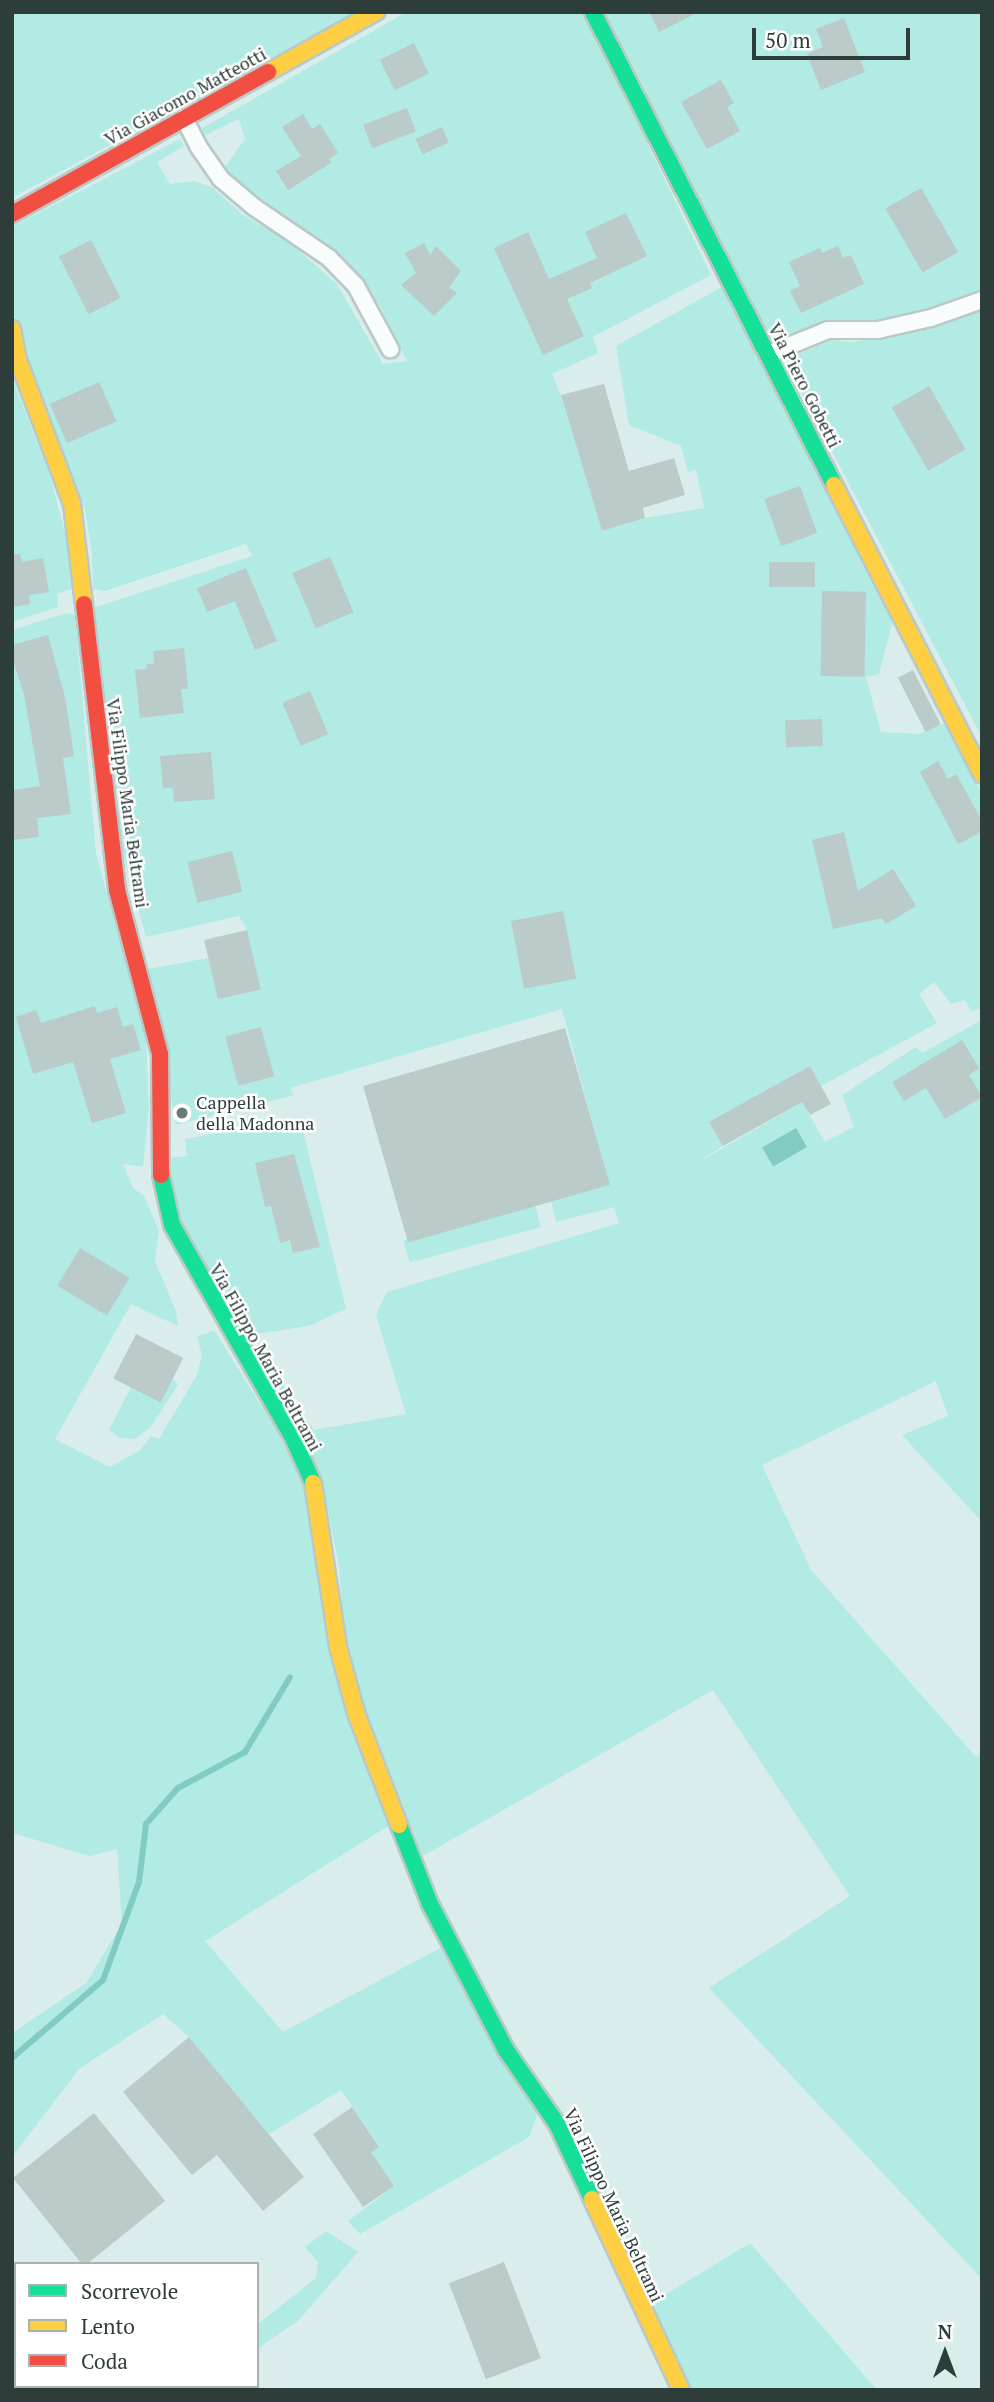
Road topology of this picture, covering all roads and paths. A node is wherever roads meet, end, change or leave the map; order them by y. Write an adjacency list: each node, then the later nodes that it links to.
1 (376, 12): 3 (street, Via Giacomo Matteotti)
2 (593, 12): 8 (street, Via Piero Gobetti)
3 (184, 118): 4 (street, Via Giacomo Matteotti); 7 (street)
4 (12, 214)
5 (982, 300): 8 (street)
6 (12, 329): 10 (street, Via Filippo Maria Beltrami)
7 (390, 349)
8 (769, 354): 9 (street, Via Piero Gobetti)
9 (982, 774)
10 (681, 2390)

